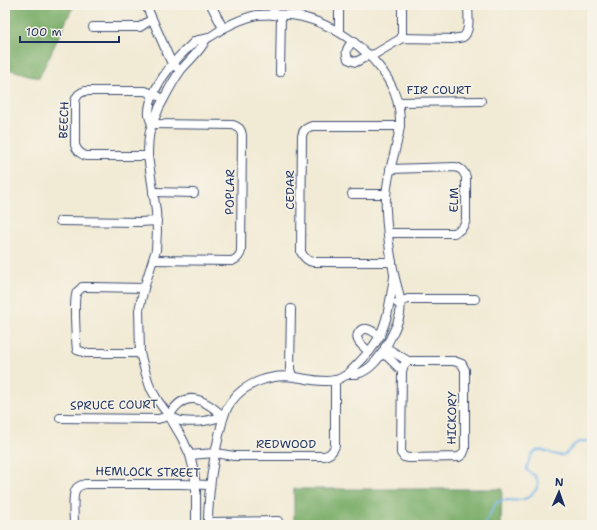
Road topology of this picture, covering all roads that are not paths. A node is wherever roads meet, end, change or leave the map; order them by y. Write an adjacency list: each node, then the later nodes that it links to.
1 (146, 5): 8 (street)
2 (211, 5): 10 (street)
3 (274, 5): 7 (street)
4 (339, 5): 11 (street)
5 (402, 5): 12 (street)
6 (468, 5): 12 (street)
7 (277, 15): 10 (street); 11 (street); 18 (street)
8 (152, 19): 9 (street); 16 (street)
9 (93, 27)
10 (223, 28): 13 (street)
11 (339, 32): 14 (street)
12 (402, 38): 15 (street)
13 (206, 39): 16 (street); 17 (street)
14 (353, 41): 15 (street); 15 (street)
15 (369, 55): 21 (street)
16 (172, 64): 17 (street); 19 (street)
17 (181, 71): 20 (street)
18 (280, 72)
19 (154, 94): 20 (street); 23 (street); 25 (street, BEECH)
20 (165, 98): 23 (street)
21 (398, 102): 22 (street, FIR COURT); 24 (street)
22 (481, 102)
23 (152, 124): 25 (street); 34 (street, POPLAR)
24 (400, 126): 26 (street); 35 (street, CEDAR)
25 (148, 156): 27 (street)
26 (390, 169): 30 (street); 33 (street, ELM)
27 (153, 192): 28 (street); 32 (street)
28 (194, 193)
29 (352, 194): 30 (street)
30 (386, 194): 33 (street)
31 (60, 221): 32 (street)
32 (157, 221): 34 (street)
33 (388, 233): 35 (street)
34 (153, 260): 37 (street)
35 (392, 262): 36 (street)
36 (394, 275): 39 (street); 40 (street)
37 (144, 288): 45 (street); 45 (street)
38 (475, 299): 39 (street)
39 (400, 302): 40 (street); 44 (street)
40 (389, 304): 42 (street)
41 (291, 309): 49 (street)
42 (380, 336): 43 (street); 43 (street)
43 (371, 349): 44 (street); 48 (street)
44 (383, 351): 46 (street); 47 (street); 48 (street)
45 (140, 353): 51 (street)
46 (408, 361): 47 (street); 47 (street, HICKORY)
47 (402, 371)
48 (347, 375): 50 (street)
49 (292, 376): 50 (street); 52 (street)
50 (335, 380): 54 (street, REDWOOD)
51 (169, 416): 52 (street); 52 (street); 53 (street, SPRUCE COURT); 55 (street)
52 (223, 416): 54 (street)
53 (60, 418)
54 (215, 453): 55 (street, REDWOOD); 57 (street)
55 (190, 455): 56 (street)
56 (196, 485): 57 (street, HEMLOCK STREET); 60 (street, HEMLOCK STREET); 61 (street)
57 (210, 485): 59 (street)
58 (278, 521): 59 (street)
59 (208, 524)
60 (74, 525)
61 (196, 525)

